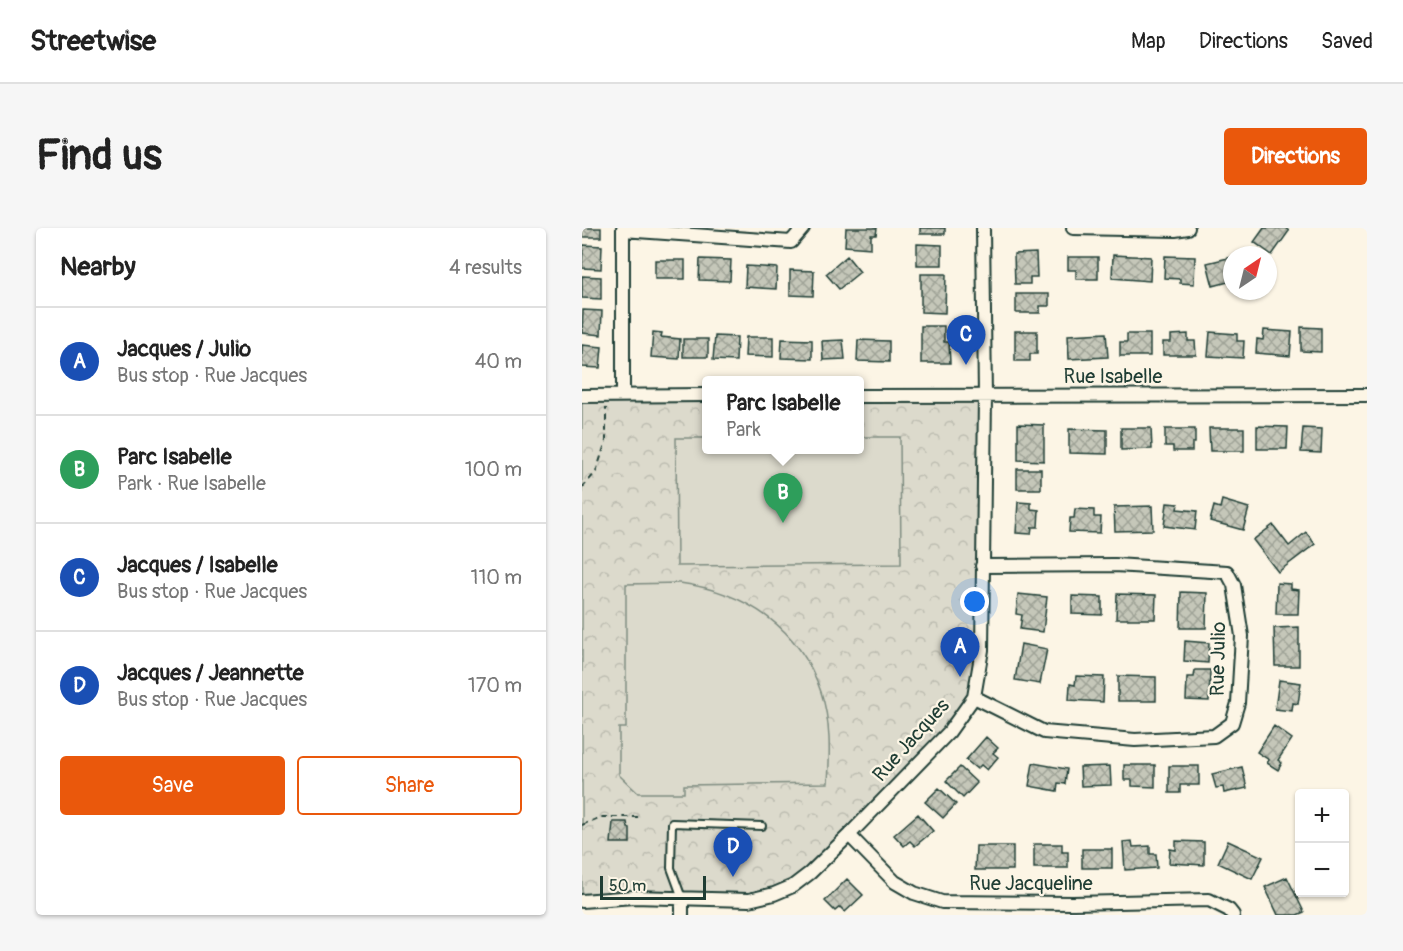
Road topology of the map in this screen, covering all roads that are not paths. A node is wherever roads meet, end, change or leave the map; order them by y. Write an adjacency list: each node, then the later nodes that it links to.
1 (802, 228): 5 (street)
2 (982, 228): 11 (street, Rue Jacques)
3 (1073, 228): 4 (street)
4 (1188, 228)
5 (623, 229): 7 (street)
6 (1367, 394): 11 (street, Rue Isabelle)
7 (623, 395): 8 (street); 9 (street)
8 (582, 396)
9 (702, 396)
10 (864, 396): 11 (street, Rue Isabelle)
11 (985, 396): 12 (street, Rue Jacques)
12 (982, 566): 13 (street, Rue Jacques); 13 (street, Rue Julio)
13 (974, 697): 15 (street, Rue Jacques)
14 (762, 826): 16 (lane)
15 (849, 835): 16 (street, Rue Jacques); 18 (street, Rue Jacqueline)
16 (682, 898): 17 (street, Rue Jacques); 19 (street)
17 (582, 901)
18 (1073, 909): 20 (street, Rue Jacqueline)
19 (682, 915)
20 (1233, 915)

